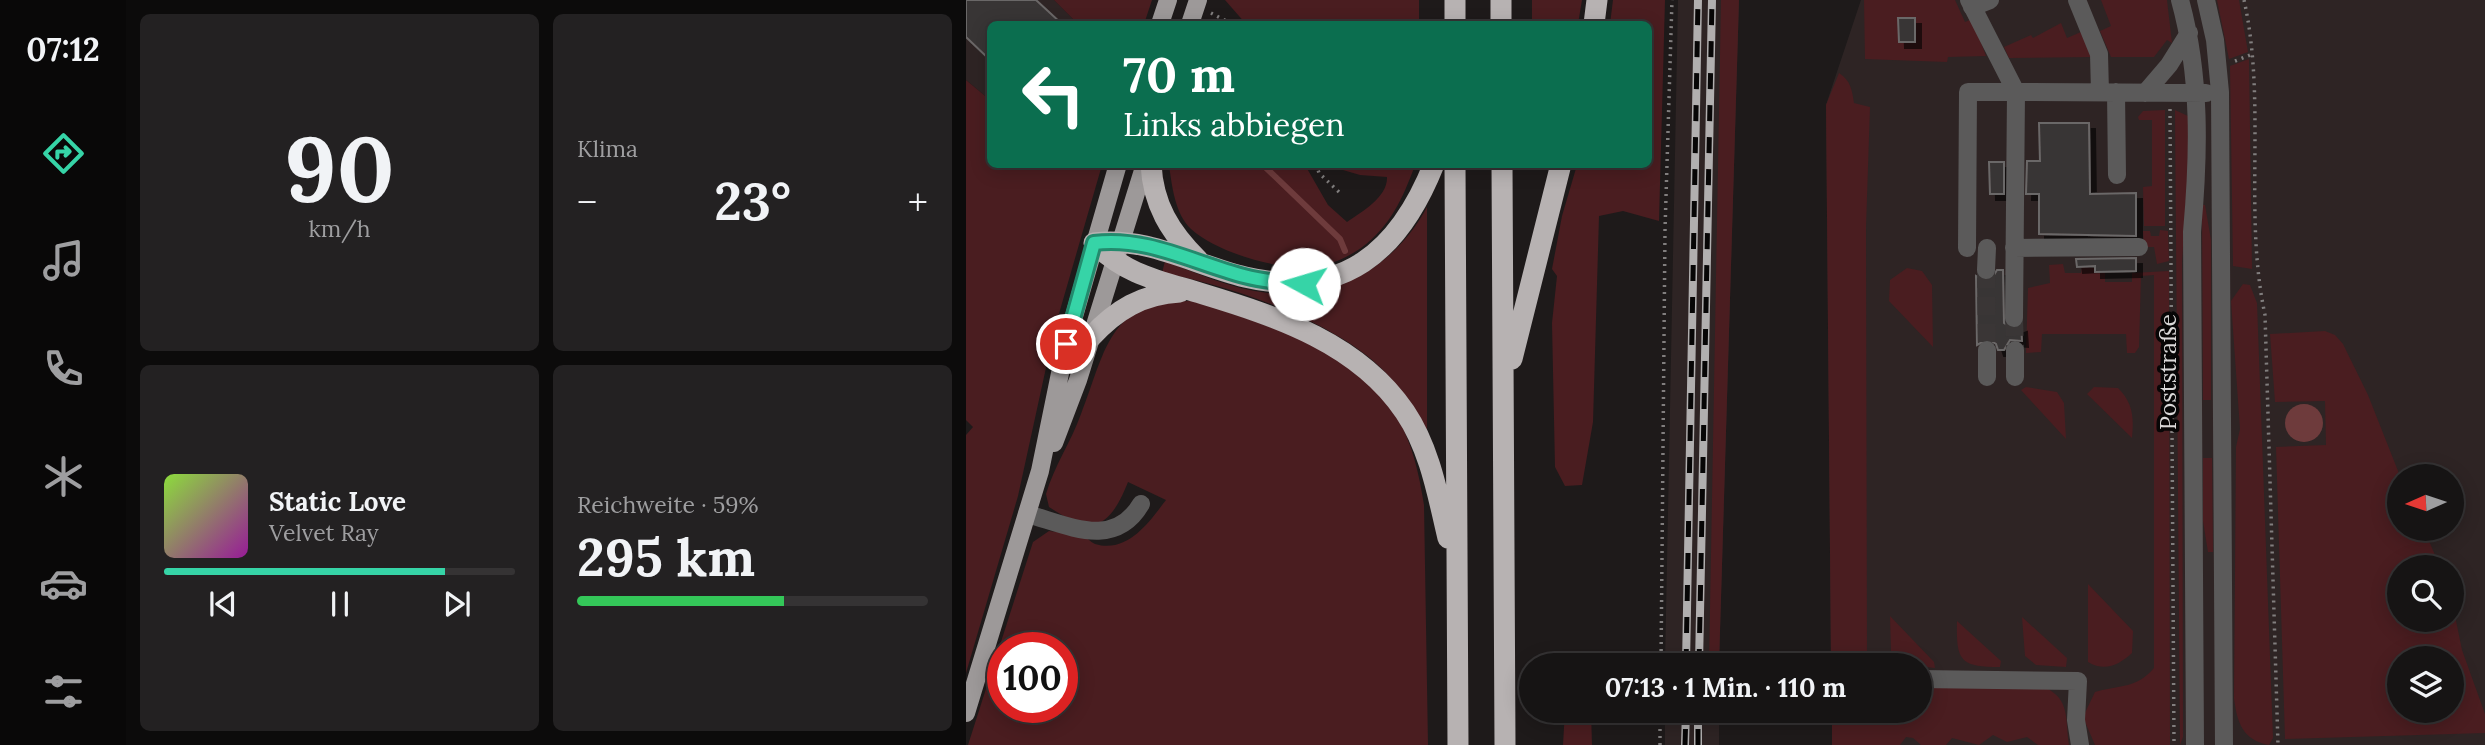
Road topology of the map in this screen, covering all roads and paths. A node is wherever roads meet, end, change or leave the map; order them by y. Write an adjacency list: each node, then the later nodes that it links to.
1 (1168, 0): 13 (main road)
2 (1198, 0): 14 (main road)
3 (1454, 0): 15 (highway)
4 (1501, 0): 16 (highway)
5 (1597, 0): 17 (highway)
6 (1672, 0): 56 (path)
7 (1990, 0): 12 (street)
8 (2077, 0): 20 (street)
9 (2180, 0): 18 (street, Poststraße)
10 (2206, 0): 21 (street)
11 (2244, 0): 67 (path)
12 (1971, 4): 19 (street)
13 (1161, 21)
14 (1191, 21)
15 (1455, 21)
16 (1501, 21)
17 (1594, 21)
18 (2189, 33): 22 (street); 24 (street, Poststraße)
19 (2016, 92): 20 (street); 38 (street); 40 (street)
20 (2108, 92): 22 (street); 33 (street)
21 (2220, 92): 24 (street); 66 (street)
22 (2145, 93): 23 (street)
23 (2170, 93): 24 (street); 64 (path)
24 (2196, 93): 65 (street, Poststraße)
25 (1117, 168): 36 (main road)
26 (1144, 168): 35 (main road)
27 (1152, 168): 42 (highway)
28 (1317, 168): 34 (path)
29 (1432, 168): 42 (highway)
30 (1455, 168): 55 (highway)
31 (1502, 168): 51 (highway)
32 (1560, 168): 51 (highway)
33 (2117, 175)
34 (1340, 193)
35 (1120, 241): 36 (highway); 41 (main road); 42 (highway)
36 (1094, 243): 41 (highway); 52 (main road)
37 (2139, 247): 40 (street)
38 (1967, 248)
39 (1986, 248): 43 (street)
40 (2014, 248): 45 (street)
41 (1114, 262): 44 (highway); 46 (main road)
42 (1199, 262)
43 (1986, 270)
44 (1192, 291): 46 (highway); 55 (highway)
45 (2014, 318)
46 (1091, 337): 52 (main road)
47 (1987, 350): 49 (street)
48 (2015, 350): 50 (street)
49 (1987, 377)
50 (2015, 377)
51 (1504, 391): 61 (highway)
52 (1040, 471): 54 (main road)
53 (1141, 504): 54 (street)
54 (1027, 514): 58 (main road)
55 (1456, 572): 60 (highway)
56 (1661, 653)
57 (1932, 679): 63 (street)
58 (966, 713)
59 (1660, 723): 62 (path)
60 (1458, 745)
61 (1505, 745)
62 (1660, 745)
63 (2080, 745)
64 (2174, 745)
65 (2195, 745)
66 (2224, 745)
67 (2278, 745)

